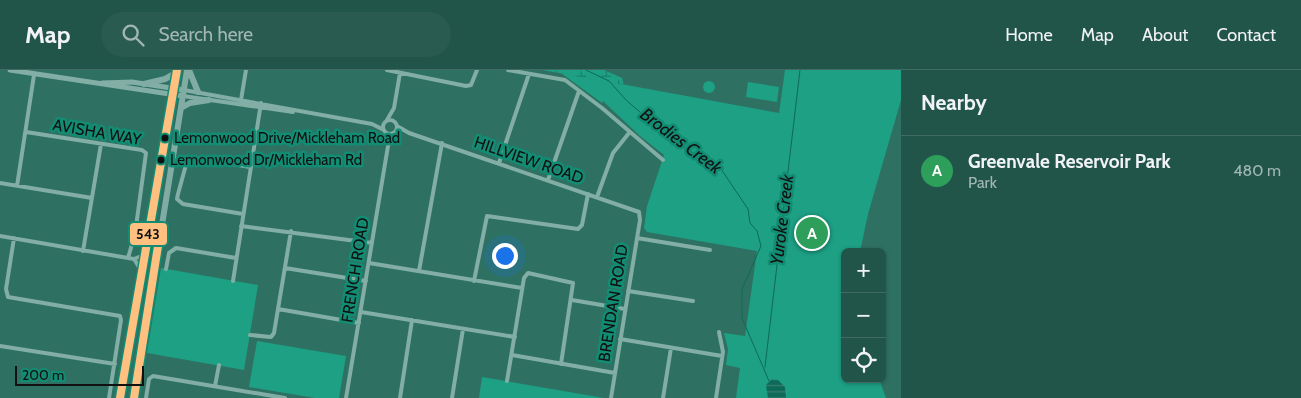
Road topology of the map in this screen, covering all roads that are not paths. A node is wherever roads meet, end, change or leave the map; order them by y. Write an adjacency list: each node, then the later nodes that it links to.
1 (10, 70): 10 (street)
2 (188, 70): 15 (main road); 16 (main road)
3 (246, 70): 17 (street)
4 (387, 70): 8 (street)
5 (477, 70): 8 (street)
6 (508, 70): 9 (street)
7 (176, 71): 12 (main road); 13 (main road)
8 (400, 73): 23 (street)
9 (529, 74): 14 (street); 37 (street)
10 (34, 75): 11 (street); 29 (street)
11 (92, 83): 12 (street); 13 (street)
12 (144, 84): 13 (street)
13 (174, 91): 16 (street); 55 (main road)
14 (579, 91): 32 (street); 39 (street)
15 (198, 92): 16 (street); 17 (street)
16 (183, 93): 18 (street); 21 (main road)
17 (241, 99): 19 (street); 20 (street)
18 (209, 100): 20 (street); 21 (main road)
19 (261, 102): 22 (street); 24 (street)
20 (240, 105): 22 (street)
21 (181, 108): 93 (main road)
22 (260, 108): 24 (street); 38 (street)
23 (394, 108): 25 (street); 27 (street)
24 (303, 112): 26 (street)
25 (386, 122): 26 (street); 27 (street, HILLVIEW ROAD); 28 (street, FRENCH ROAD)
26 (372, 124): 28 (street)
27 (396, 124): 30 (street, FRENCH ROAD); 31 (street, HILLVIEW ROAD)
28 (384, 131): 30 (street, HILLVIEW ROAD); 35 (street, FRENCH ROAD)
29 (26, 132): 34 (street, AVISHA WAY); 41 (street)
30 (394, 133): 31 (street, HILLVIEW ROAD); 35 (street, FRENCH ROAD)
31 (409, 133): 33 (street, HILLVIEW ROAD)
32 (629, 133): 36 (street); 43 (street)
33 (442, 143): 37 (street, HILLVIEW ROAD); 62 (street)
34 (101, 144): 44 (street); 56 (street, AVISHA WAY)
35 (388, 146): 52 (street, FRENCH ROAD)
36 (663, 160)
37 (499, 163): 39 (street, HILLVIEW ROAD)
38 (250, 167): 46 (street); 46 (street)
39 (548, 180): 42 (street, HILLVIEW ROAD)
40 (0, 183): 41 (street)
41 (17, 186): 44 (street)
42 (588, 194): 43 (street, HILLVIEW ROAD); 66 (street)
43 (597, 197): 45 (street, HILLVIEW ROAD)
44 (92, 198): 54 (street)
45 (639, 213): 51 (street, BRENDAN ROAD)
46 (243, 214): 47 (street)
47 (241, 226): 48 (street); 57 (street)
48 (291, 231): 52 (street); 60 (street)
49 (0, 236): 50 (street)
50 (14, 238): 54 (street); 85 (street)
51 (637, 238): 53 (street); 68 (street, BRENDAN ROAD)
52 (372, 243): 59 (street, FRENCH ROAD)
53 (710, 250)
54 (83, 251): 56 (street)
55 (144, 255): 58 (street); 63 (main road)
56 (128, 258): 58 (street)
57 (236, 258): 61 (street); 64 (street)
58 (134, 259): 63 (street)
59 (370, 263): 62 (street); 65 (street, FRENCH ROAD)
60 (285, 268): 65 (street); 72 (street)
61 (166, 269)
62 (420, 271): 66 (street)
63 (140, 276): 92 (main road)
64 (233, 281)
65 (366, 281): 73 (street, FRENCH ROAD)
66 (474, 281): 67 (street)
67 (522, 288): 69 (street); 79 (street)
68 (628, 291): 70 (street); 71 (street, BRENDAN ROAD)
69 (572, 300): 71 (street); 86 (street)
70 (693, 301)
71 (625, 308): 80 (street, BRENDAN ROAD)
72 (278, 309): 75 (street); 78 (street)
73 (361, 312): 74 (street); 75 (street, FRENCH ROAD)
74 (412, 320): 76 (street); 98 (street)
75 (359, 323): 96 (street, FRENCH ROAD)
76 (463, 329): 79 (street); 99 (street)
77 (719, 332): 84 (street)
78 (250, 335)
79 (515, 337): 83 (street)
80 (620, 339): 82 (street); 88 (street, BRENDAN ROAD)
81 (0, 346): 85 (street)
82 (671, 348): 84 (street); 101 (street)
83 (512, 355): 86 (street); 89 (street)
84 (722, 356): 102 (street)
85 (115, 364): 91 (street)
86 (561, 364): 88 (street)
87 (219, 365): 90 (street)
88 (615, 373): 100 (street, BRENDAN ROAD)
89 (507, 381)
90 (216, 386): 94 (street); 95 (street)
91 (109, 398)
92 (120, 398)
93 (134, 398)
94 (146, 398)
95 (285, 398)
96 (346, 398): 97 (street)
97 (353, 398)
98 (400, 398)
99 (452, 398)
100 (611, 398)
101 (663, 398)
102 (716, 398)

